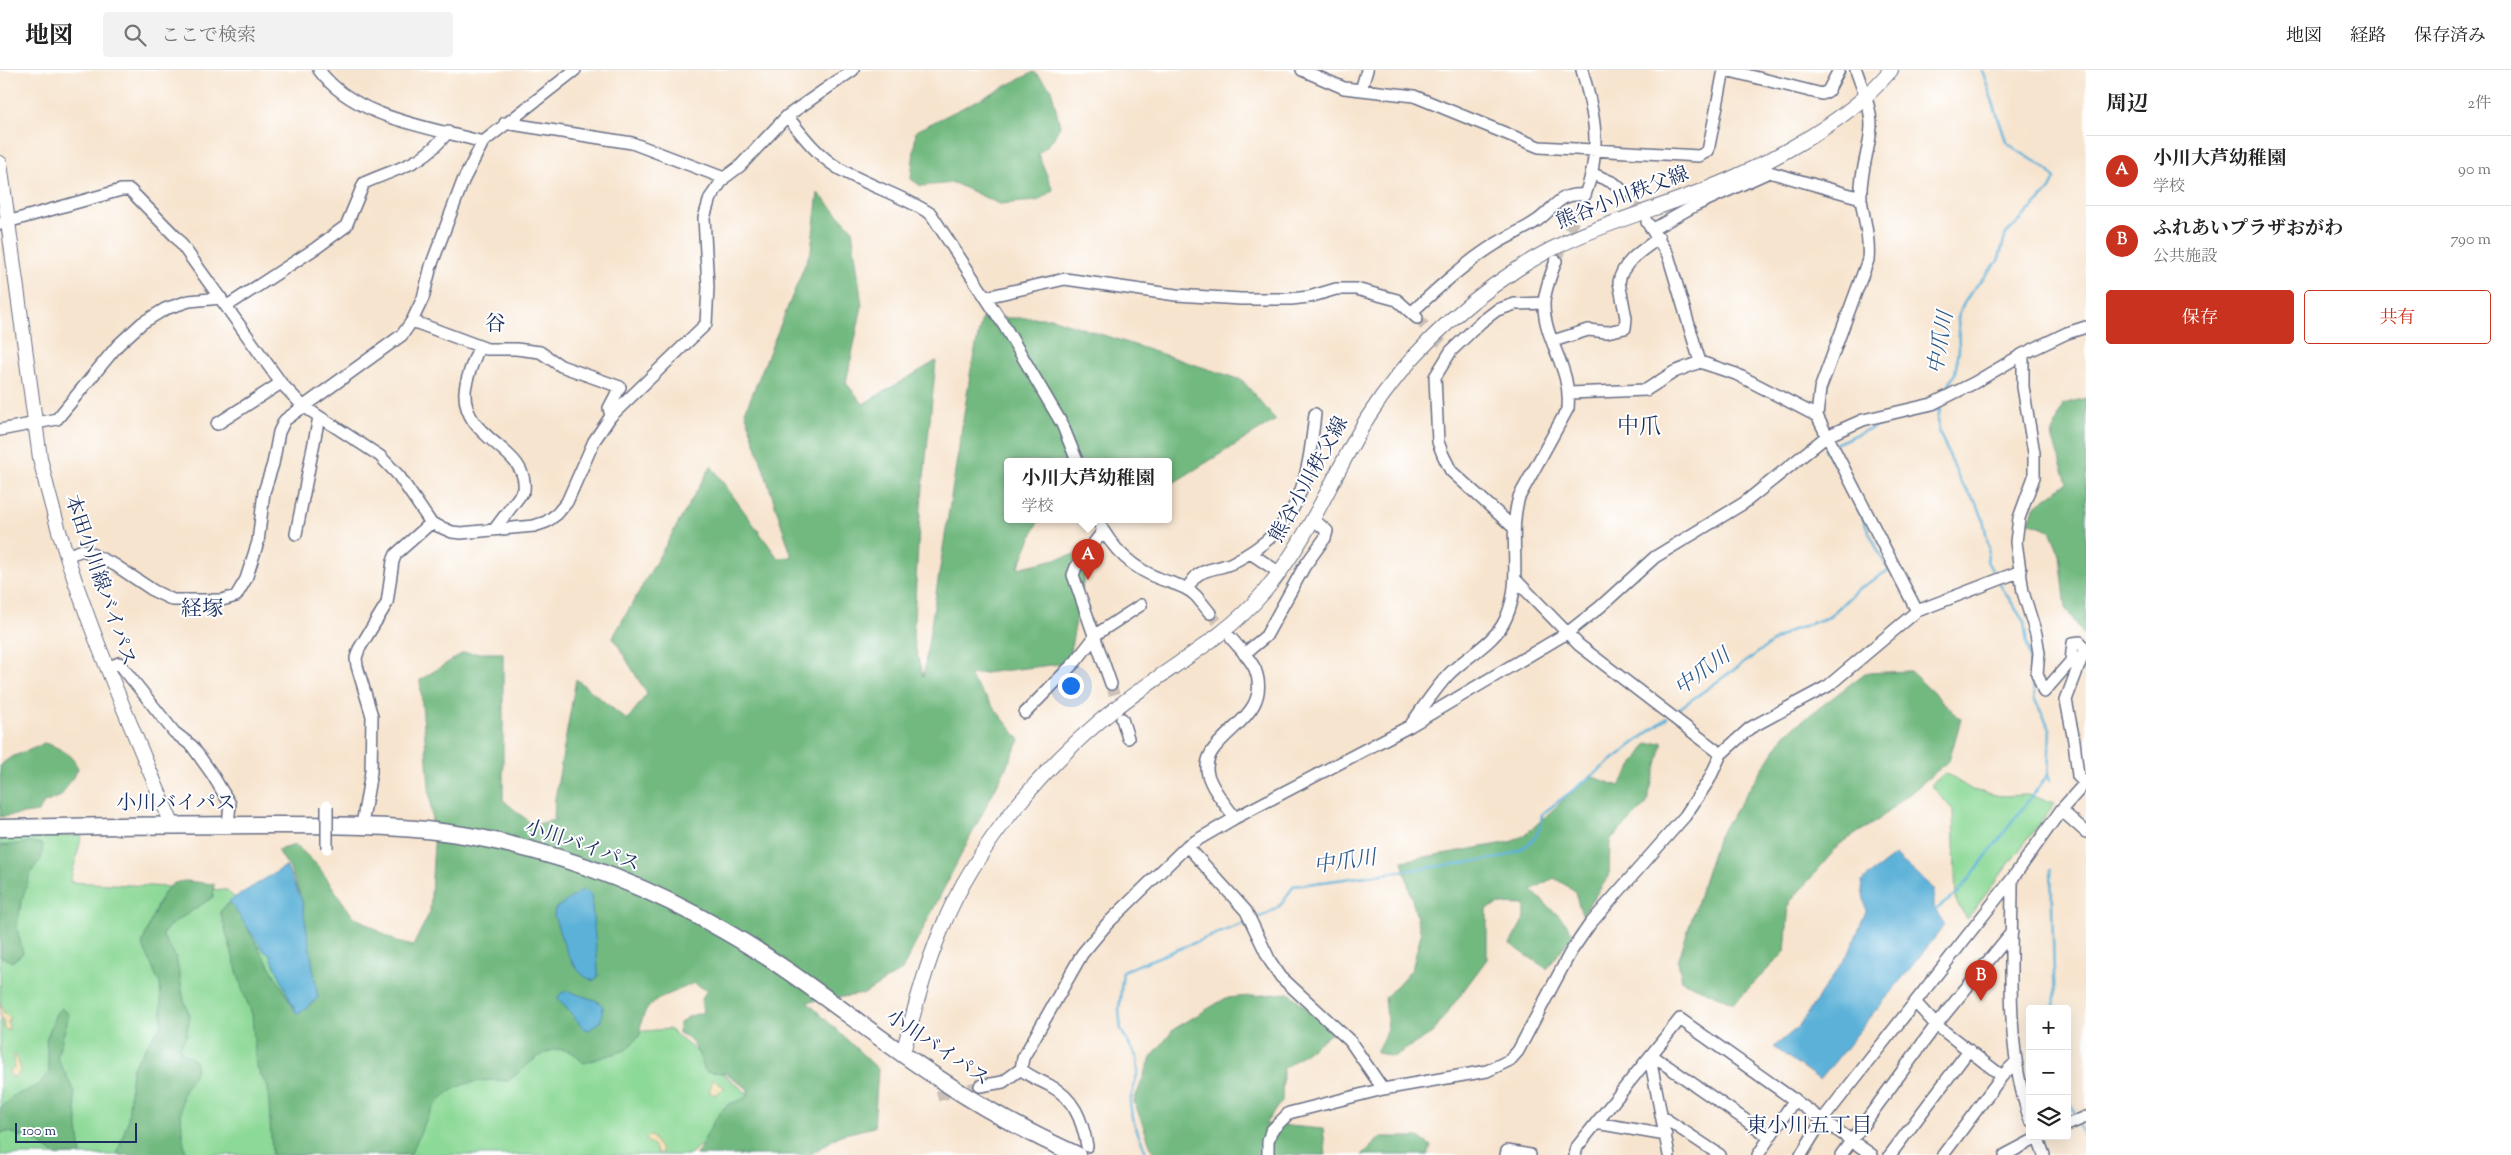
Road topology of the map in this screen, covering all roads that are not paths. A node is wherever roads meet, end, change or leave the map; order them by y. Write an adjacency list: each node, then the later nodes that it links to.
1 (319, 70): 15 (street)
2 (575, 70): 14 (street)
3 (853, 70): 13 (street)
4 (1302, 70): 11 (street)
5 (1367, 70): 11 (street)
6 (1582, 70): 17 (street)
7 (1725, 70): 8 (street); 17 (street)
8 (1839, 70)
9 (1856, 70): 12 (street)
10 (1891, 70): 12 (main road, 熊谷小川秩父線)
11 (1361, 90): 17 (street)
12 (1865, 97): 22 (street); 49 (main road, 熊谷小川秩父線)
13 (786, 116): 20 (street); 26 (street)
14 (504, 123): 16 (street); 20 (street)
15 (448, 132): 16 (street); 27 (street)
16 (483, 142): 29 (street)
17 (1596, 150): 19 (street)
18 (0, 163): 23 (main road, 本田小川線バイパス)
19 (1593, 174): 21 (street); 26 (street)
20 (724, 178): 42 (street)
21 (1624, 192)
22 (1861, 198): 24 (street); 43 (street)
23 (4, 223): 27 (street); 44 (main road, 本田小川線バイパス)
24 (1653, 230): 31 (street); 36 (street)
25 (1556, 261): 28 (street)
26 (986, 297): 48 (street)
27 (224, 302): 37 (street); 44 (street)
28 (1544, 303): 31 (street); 34 (street)
29 (412, 321): 33 (street); 39 (street)
30 (2086, 327): 35 (street)
31 (1553, 341): 38 (street)
32 (1442, 343): 34 (street)
33 (479, 347): 42 (street); 53 (street)
34 (1451, 351): 52 (street)
35 (2023, 354): 47 (street); 58 (street)
36 (1700, 362): 38 (street); 43 (street)
37 (281, 382): 39 (street); 45 (street)
38 (1569, 393): 52 (street)
39 (303, 406): 41 (street); 57 (street)
40 (1315, 414): 56 (street)
41 (319, 416): 50 (street); 55 (street)
42 (611, 416): 53 (street)
43 (1817, 416): 47 (street)
44 (36, 423): 46 (street); 57 (main road, 本田小川線バイパス)
45 (217, 424)
46 (0, 430)
47 (1827, 436): 63 (street); 65 (street)
48 (1076, 458)
49 (1313, 520): 59 (main road, 熊谷小川秩父線); 68 (street)
50 (431, 523): 53 (street); 82 (street)
51 (1099, 523): 54 (street)
52 (1513, 526): 60 (street)
53 (494, 530)
54 (1103, 531): 61 (street); 66 (street)
55 (296, 534)
56 (1250, 553): 59 (street); 61 (street)
57 (66, 556): 69 (main road, 本田小川線バイパス)
58 (2021, 571): 63 (street); 76 (street)
59 (1280, 572): 92 (main road, 熊谷小川秩父線)
60 (1515, 579): 65 (street); 73 (street)
61 (1187, 589): 64 (street)
62 (1141, 606): 66 (street)
63 (1917, 612): 75 (street)
64 (1210, 613)
65 (1567, 633): 73 (street); 75 (street)
66 (1095, 636): 70 (street); 71 (street)
67 (1231, 638): 68 (street)
68 (1244, 654): 79 (street)
69 (107, 668): 80 (main road, 本田小川線バイパス); 81 (street)
70 (1110, 684)
71 (1025, 713)
72 (1122, 719): 74 (street)
73 (1410, 726): 79 (street)
74 (1128, 738)
75 (1721, 754): 98 (street)
76 (2086, 782): 78 (street)
77 (327, 806): 86 (street, bridge)
78 (2061, 810): 84 (street); 87 (street)
79 (1235, 818): 85 (street)
80 (172, 824): 81 (highway, 小川バイパス); 83 (highway, 小川バイパス)
81 (228, 825): 82 (highway, 小川バイパス)
82 (362, 825): 92 (highway, 小川バイパス)
83 (0, 828)
84 (2086, 832)
85 (1187, 846): 95 (street); 98 (street)
86 (327, 848)
87 (2012, 879): 88 (street); 89 (street)
88 (2012, 932): 90 (street); 94 (street)
89 (1915, 1002): 90 (street); 103 (street)
90 (1936, 1025): 91 (street); 108 (street)
91 (1969, 1050): 96 (street); 122 (street)
92 (903, 1053): 111 (highway, 小川バイパス)
93 (1650, 1058): 99 (street); 101 (street); 104 (street); 107 (street)
94 (2016, 1062): 96 (street); 100 (street)
95 (1021, 1070): 97 (street); 111 (street)
96 (2002, 1076): 123 (street)
97 (980, 1086)
98 (1384, 1089): 112 (street)
99 (1795, 1099): 103 (street); 107 (street)
100 (2026, 1107)
101 (1661, 1116): 106 (street); 117 (street)
102 (2086, 1117): 105 (street)
103 (1823, 1119): 108 (street); 119 (street)
104 (1596, 1123): 106 (street); 115 (street)
105 (2071, 1123)
106 (1666, 1135): 116 (street)
107 (1770, 1137): 118 (street)
108 (1851, 1140): 120 (street); 121 (street)
109 (2032, 1140): 124 (street)
110 (2039, 1140): 125 (street)
111 (1082, 1151)
112 (1268, 1155)
113 (1506, 1155): 114 (street)
114 (1530, 1155)
115 (1575, 1155)
116 (1669, 1155)
117 (1720, 1155)
118 (1758, 1155)
119 (1801, 1155)
120 (1841, 1155)
121 (1872, 1155)
122 (1890, 1155)
123 (1943, 1155)
124 (2005, 1155)
125 (2044, 1155)

